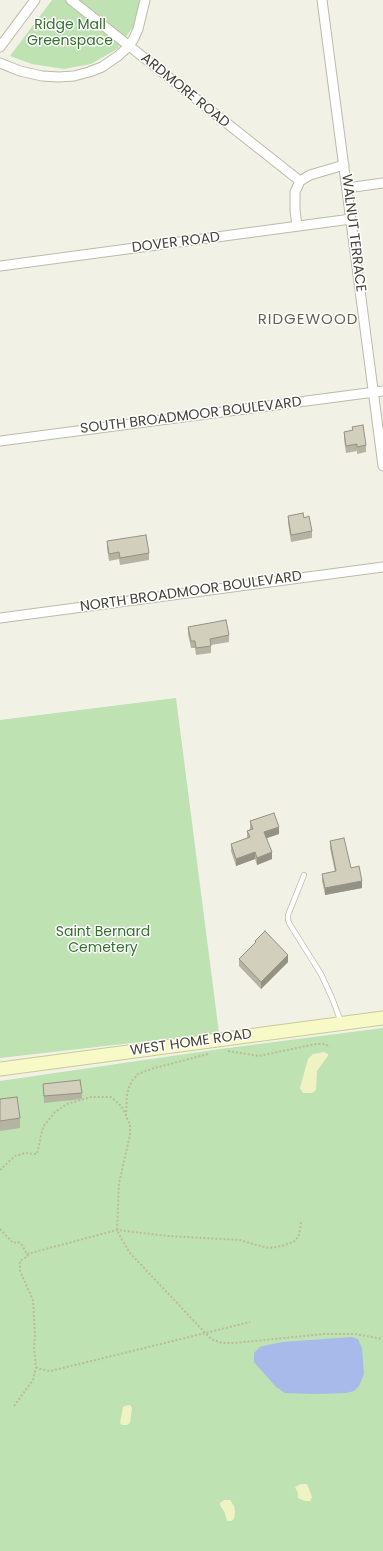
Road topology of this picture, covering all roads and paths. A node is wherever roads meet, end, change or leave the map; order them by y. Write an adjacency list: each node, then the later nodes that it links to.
1 (35, 0): 6 (street)
2 (71, 0): 5 (street, ARDMORE ROAD)
3 (145, 0): 5 (street)
4 (322, 0): 8 (street, WALNUT TERRACE)
5 (129, 46): 7 (street); 9 (street, ARDMORE ROAD)
6 (0, 47)
7 (0, 63)
8 (344, 165): 9 (street); 11 (street, WALNUT TERRACE)
9 (300, 181): 13 (street)
10 (383, 183): 11 (street)
11 (347, 188): 12 (street, WALNUT TERRACE)
12 (351, 219): 13 (street, DOVER ROAD); 16 (street, WALNUT TERRACE)
13 (298, 226): 14 (street, DOVER ROAD)
14 (0, 266)
15 (383, 391): 16 (street, SOUTH BROADMOOR BOULEVARD)
16 (373, 392): 17 (street, SOUTH BROADMOOR BOULEVARD); 18 (street, WALNUT TERRACE)
17 (0, 441)
18 (383, 466)
19 (383, 567): 20 (street, NORTH BROADMOOR BOULEVARD)
20 (0, 618)
21 (304, 875): 23 (lane)
22 (383, 1018): 23 (street, WEST HOME ROAD)
23 (341, 1024): 27 (street, WEST HOME ROAD)
24 (330, 1047): 25 (path)
25 (224, 1051)
26 (212, 1053): 28 (path)
27 (0, 1069)
28 (126, 1116): 29 (path); 32 (path)
29 (0, 1170)
30 (301, 1222): 32 (path)
31 (0, 1229): 33 (path)
32 (117, 1230): 33 (path); 35 (path)
33 (27, 1254): 37 (path)
34 (250, 1322): 35 (path)
35 (204, 1333): 36 (path); 37 (path)
36 (383, 1339)
37 (36, 1367): 38 (path)
38 (14, 1406)

